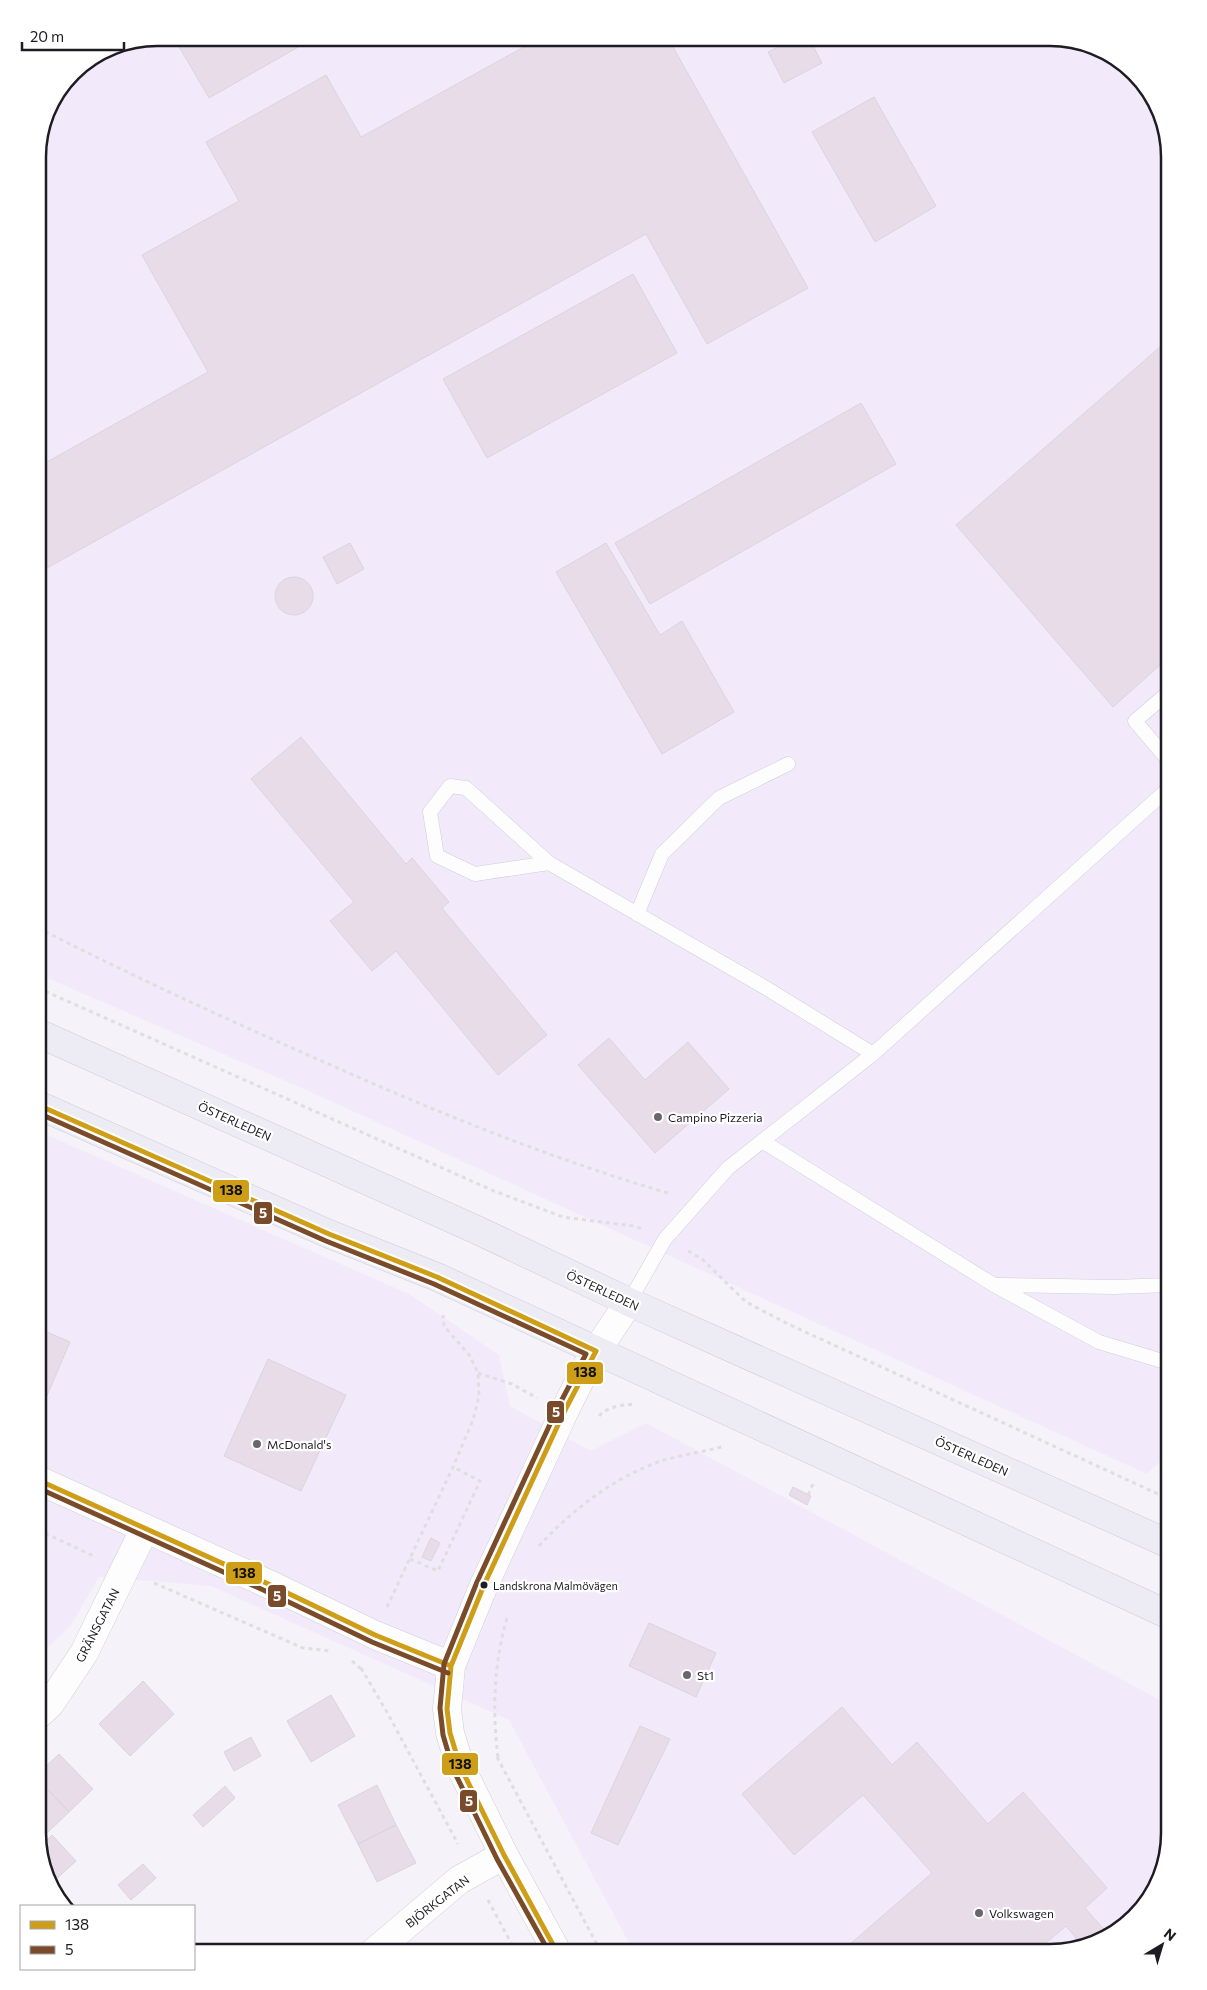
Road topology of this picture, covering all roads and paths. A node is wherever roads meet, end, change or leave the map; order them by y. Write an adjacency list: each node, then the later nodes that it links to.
1 (1161, 699): 2 (lane)
2 (1161, 751)
3 (788, 764): 6 (lane)
4 (1161, 796): 10 (lane)
5 (550, 863): 5 (lane); 6 (lane)
6 (637, 914): 10 (lane)
7 (46, 932): 14 (path)
8 (46, 992): 13 (path)
9 (46, 1037): 15 (main road, ÖSTERLEDEN)
10 (873, 1054): 12 (lane)
11 (46, 1109): 17 (main road)
12 (762, 1141): 14 (lane); 18 (lane)
13 (494, 1191): 15 (path); 16 (path)
14 (698, 1202): 16 (lane)
15 (477, 1230): 20 (main road, ÖSTERLEDEN)
16 (664, 1239): 20 (lane); 28 (path)
17 (453, 1284): 21 (main road); 26 (path)
18 (994, 1285): 19 (lane); 22 (lane)
19 (1161, 1286)
20 (629, 1302): 21 (street); 31 (main road, ÖSTERLEDEN)
21 (596, 1351): 35 (main road); 40 (street)
22 (1161, 1360)
23 (644, 1407): 24 (path)
24 (596, 1420)
25 (731, 1444): 32 (path)
26 (453, 1467): 33 (path); 33 (path)
27 (46, 1484): 29 (street)
28 (1161, 1494)
29 (145, 1528): 34 (street, GRÄNSGATAN); 40 (street)
30 (46, 1534): 34 (path)
31 (1161, 1540)
32 (533, 1552)
33 (410, 1558): 36 (path)
34 (125, 1570): 37 (path); 42 (street, GRÄNSGATAN)
35 (1161, 1610)
36 (385, 1612)
37 (339, 1653)
38 (351, 1660): 41 (path)
39 (363, 1663): 41 (path)
40 (451, 1666): 43 (street)
41 (361, 1669): 44 (path)
42 (46, 1708)
43 (504, 1855): 44 (street, BJÖRKGATAN); 47 (street)
44 (473, 1872): 45 (street, BJÖRKGATAN); 46 (path)
45 (383, 1944)
46 (512, 1944)
47 (553, 1944)

